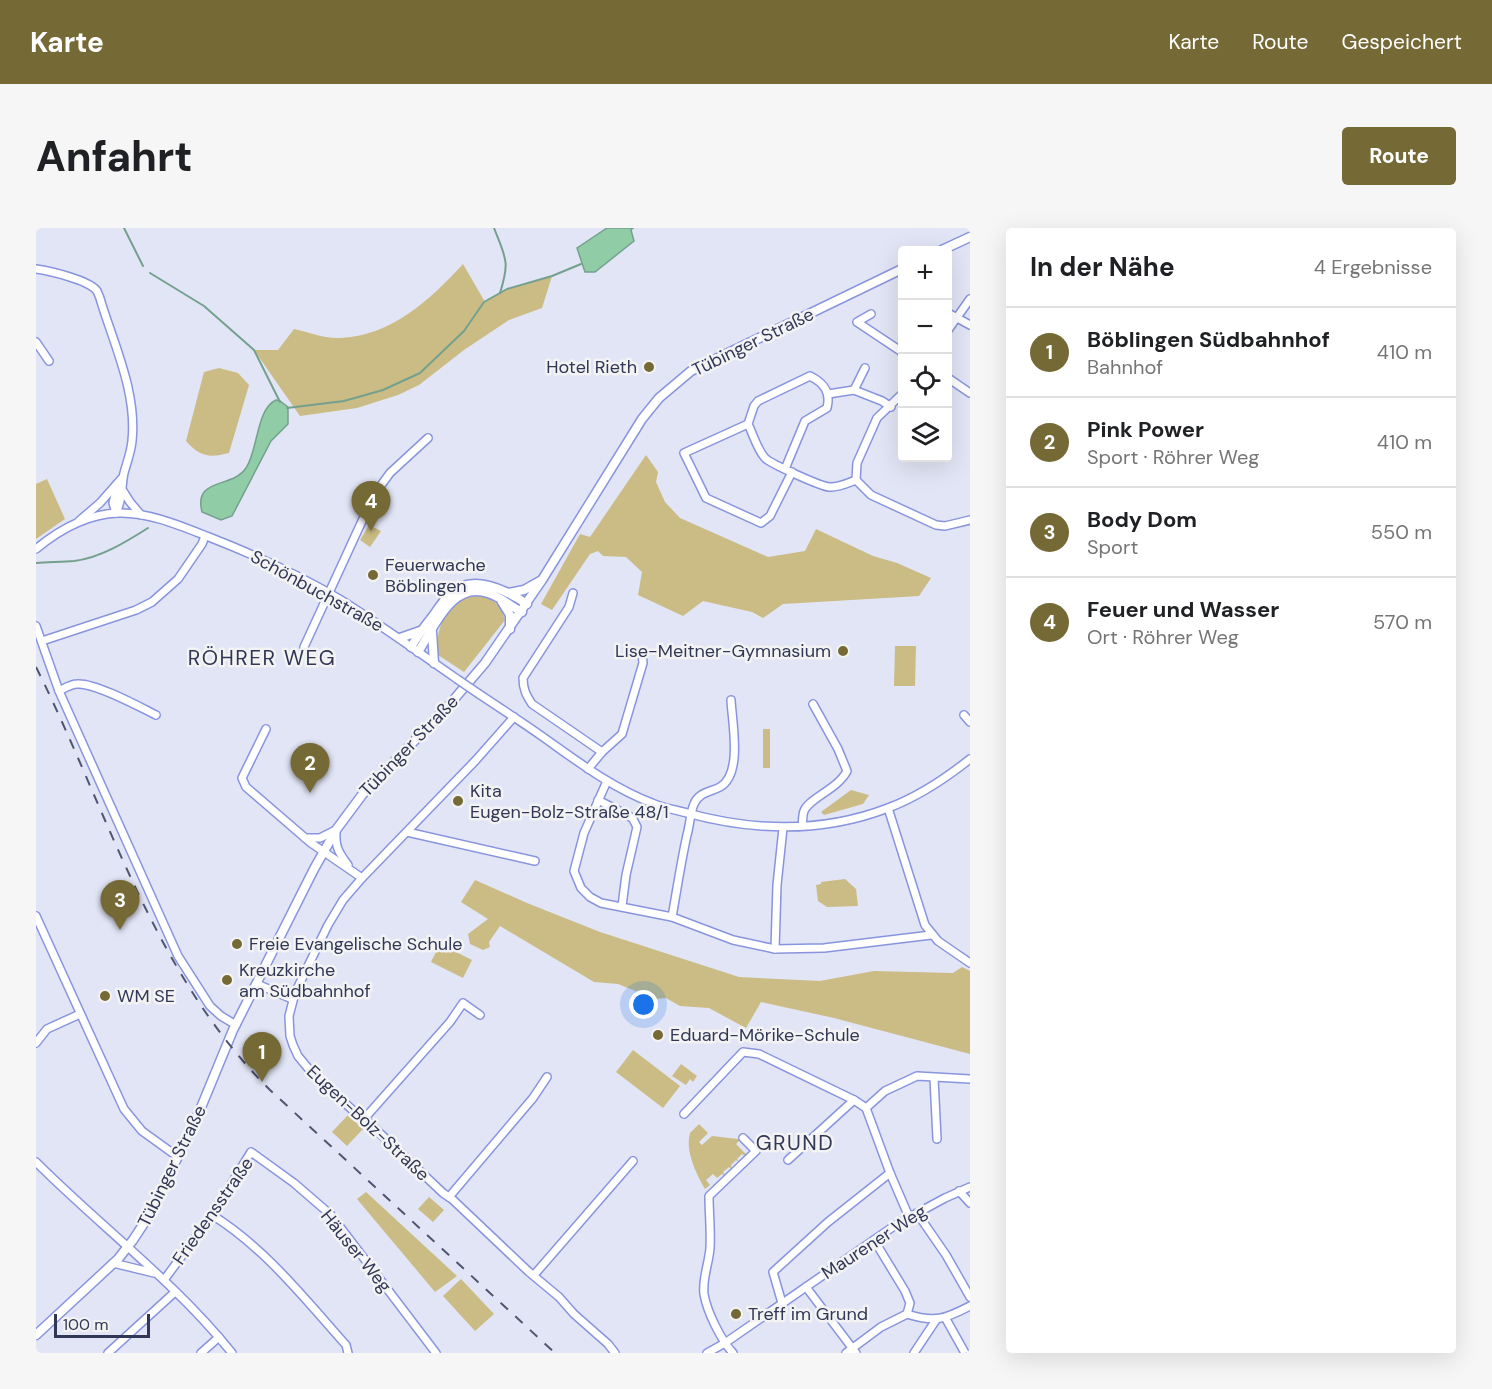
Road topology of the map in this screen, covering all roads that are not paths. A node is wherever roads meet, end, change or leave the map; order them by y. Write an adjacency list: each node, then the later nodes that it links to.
1 (970, 237): 2 (main road)
2 (951, 246)
3 (36, 269): 25 (street)
4 (898, 271): 32 (main road, Tübinger Straße)
5 (970, 299): 8 (street)
6 (871, 314): 12 (street)
7 (952, 316): 8 (street)
8 (956, 319): 9 (street); 10 (street)
9 (952, 324)
10 (970, 325)
11 (36, 342): 13 (street)
12 (898, 349)
13 (49, 361)
14 (865, 368): 16 (street)
15 (952, 381): 17 (street)
16 (854, 390): 18 (street); 20 (street)
17 (970, 393)
18 (828, 394): 21 (street); 23 (street)
19 (898, 399): 20 (street)
20 (891, 407): 24 (street)
21 (748, 424): 23 (street); 23 (street)
22 (428, 438): 33 (street)
23 (788, 470): 24 (street)
24 (856, 480): 28 (street)
25 (120, 487): 26 (street); 27 (street); 29 (street)
26 (116, 513): 27 (street, Schönbuchstraße); 29 (street, Schönbuchstraße)
27 (141, 515): 30 (street, Schönbuchstraße)
28 (970, 520)
29 (78, 522): 31 (street, Schönbuchstraße)
30 (205, 536): 33 (street, Schönbuchstraße); 43 (street)
31 (36, 549)
32 (542, 580): 34 (main road); 37 (main road, Tübinger Straße)
33 (328, 593): 42 (street, Schönbuchstraße); 44 (street)
34 (507, 593): 37 (main road); 40 (main road)
35 (573, 593): 56 (street)
36 (498, 597): 37 (main road); 39 (main road); 41 (main road)
37 (524, 608): 39 (main road, Tübinger Straße)
38 (36, 626): 43 (street)
39 (510, 629): 65 (main road, Tübinger Straße)
40 (420, 632): 42 (main road); 45 (main road)
41 (432, 632): 45 (main road); 47 (main road)
42 (400, 638): 45 (street, Schönbuchstraße)
43 (42, 641): 48 (street)
44 (304, 646)
45 (415, 649): 47 (street, Schönbuchstraße)
46 (642, 653): 56 (street)
47 (434, 663): 53 (street, Schönbuchstraße, bridge)
48 (59, 691): 51 (street); 82 (street)
49 (731, 700): 62 (street)
50 (813, 704): 63 (street)
51 (156, 715)
52 (964, 715): 54 (street)
53 (514, 717): 58 (street, Schönbuchstraße); 66 (street, Eugen-Bolz-Straße)
54 (970, 722)
55 (266, 729): 67 (street)
56 (602, 752): 58 (street)
57 (970, 759): 61 (street, Schönbuchstraße)
58 (588, 769): 59 (street, Schönbuchstraße)
59 (607, 781): 60 (street); 62 (street, Schönbuchstraße)
60 (598, 800): 72 (street); 72 (street)
61 (888, 808): 63 (street, Schönbuchstraße); 75 (street)
62 (692, 814): 64 (street, Schönbuchstraße); 74 (street)
63 (802, 826): 64 (street, Schönbuchstraße)
64 (783, 828): 76 (street)
65 (336, 830): 67 (street); 68 (main road, Tübinger Straße); 70 (street)
66 (407, 832): 69 (street); 71 (street, Eugen-Bolz-Straße)
67 (304, 838): 68 (street)
68 (323, 851): 70 (street); 78 (main road, Tübinger Straße)
69 (535, 861)
70 (351, 869): 71 (street)
71 (362, 878): 79 (street, Eugen-Bolz-Straße)
72 (622, 906): 74 (street)
73 (36, 916): 80 (street)
74 (672, 917): 76 (street)
75 (931, 934): 76 (street); 77 (street)
76 (775, 949)
77 (970, 963)
78 (257, 984): 79 (street); 82 (main road, Tübinger Straße)
79 (292, 999): 90 (street, Eugen-Bolz-Straße)
80 (80, 1014): 83 (street); 93 (street)
81 (480, 1015): 90 (street)
82 (236, 1025): 93 (main road, Tübinger Straße)
83 (36, 1043)
84 (547, 1077): 101 (street)
85 (934, 1078): 86 (street); 88 (street); 92 (street)
86 (970, 1079)
87 (854, 1101): 88 (street); 89 (street); 94 (street)
88 (866, 1108): 98 (street)
89 (684, 1114)
90 (364, 1119): 101 (street, Eugen-Bolz-Straße)
91 (743, 1138): 122 (street)
92 (937, 1139)
93 (178, 1157): 107 (main road, Tübinger Straße)
94 (789, 1160)
95 (264, 1161): 104 (street, Friedensstraße); 128 (street, Häuser Weg)
96 (633, 1161): 110 (street)
97 (36, 1162): 107 (street)
98 (890, 1173): 105 (street); 115 (street, Maurener Weg)
99 (970, 1187): 100 (street, Maurener Weg)
100 (959, 1191): 102 (street); 103 (street, Maurener Weg)
101 (449, 1197): 110 (street, Eugen-Bolz-Straße)
102 (970, 1203)
103 (917, 1213): 105 (street, Maurener Weg); 114 (street)
104 (212, 1215): 111 (street, Friedensstraße); 127 (street)
105 (909, 1217): 106 (street, Maurener Weg)
106 (874, 1240): 112 (street, Maurener Weg); 117 (street)
107 (128, 1248): 108 (main road, Tübinger Straße); 109 (street)
108 (113, 1263): 109 (street); 120 (main road, Tübinger Straße)
109 (156, 1274): 111 (street)
110 (534, 1275): 129 (street, Eugen-Bolz-Straße)
111 (164, 1280): 113 (street)
112 (807, 1287): 115 (street, Maurener Weg); 123 (street)
113 (175, 1292): 121 (street); 124 (street, Friedensstraße)
114 (970, 1297)
115 (782, 1303): 122 (street, Maurener Weg)
116 (970, 1306): 118 (street)
117 (908, 1314): 119 (street); 123 (street)
118 (946, 1319): 119 (street); 133 (street)
119 (936, 1320): 132 (street)
120 (36, 1335)
121 (219, 1337): 125 (street); 126 (street)
122 (725, 1343): 130 (street, Maurener Weg); 131 (street)
123 (852, 1351)
124 (108, 1353)
125 (201, 1353)
126 (232, 1353)
127 (348, 1353)
128 (436, 1353)
129 (615, 1353)
130 (707, 1353)
131 (733, 1353)
132 (914, 1353)
133 (965, 1353)

